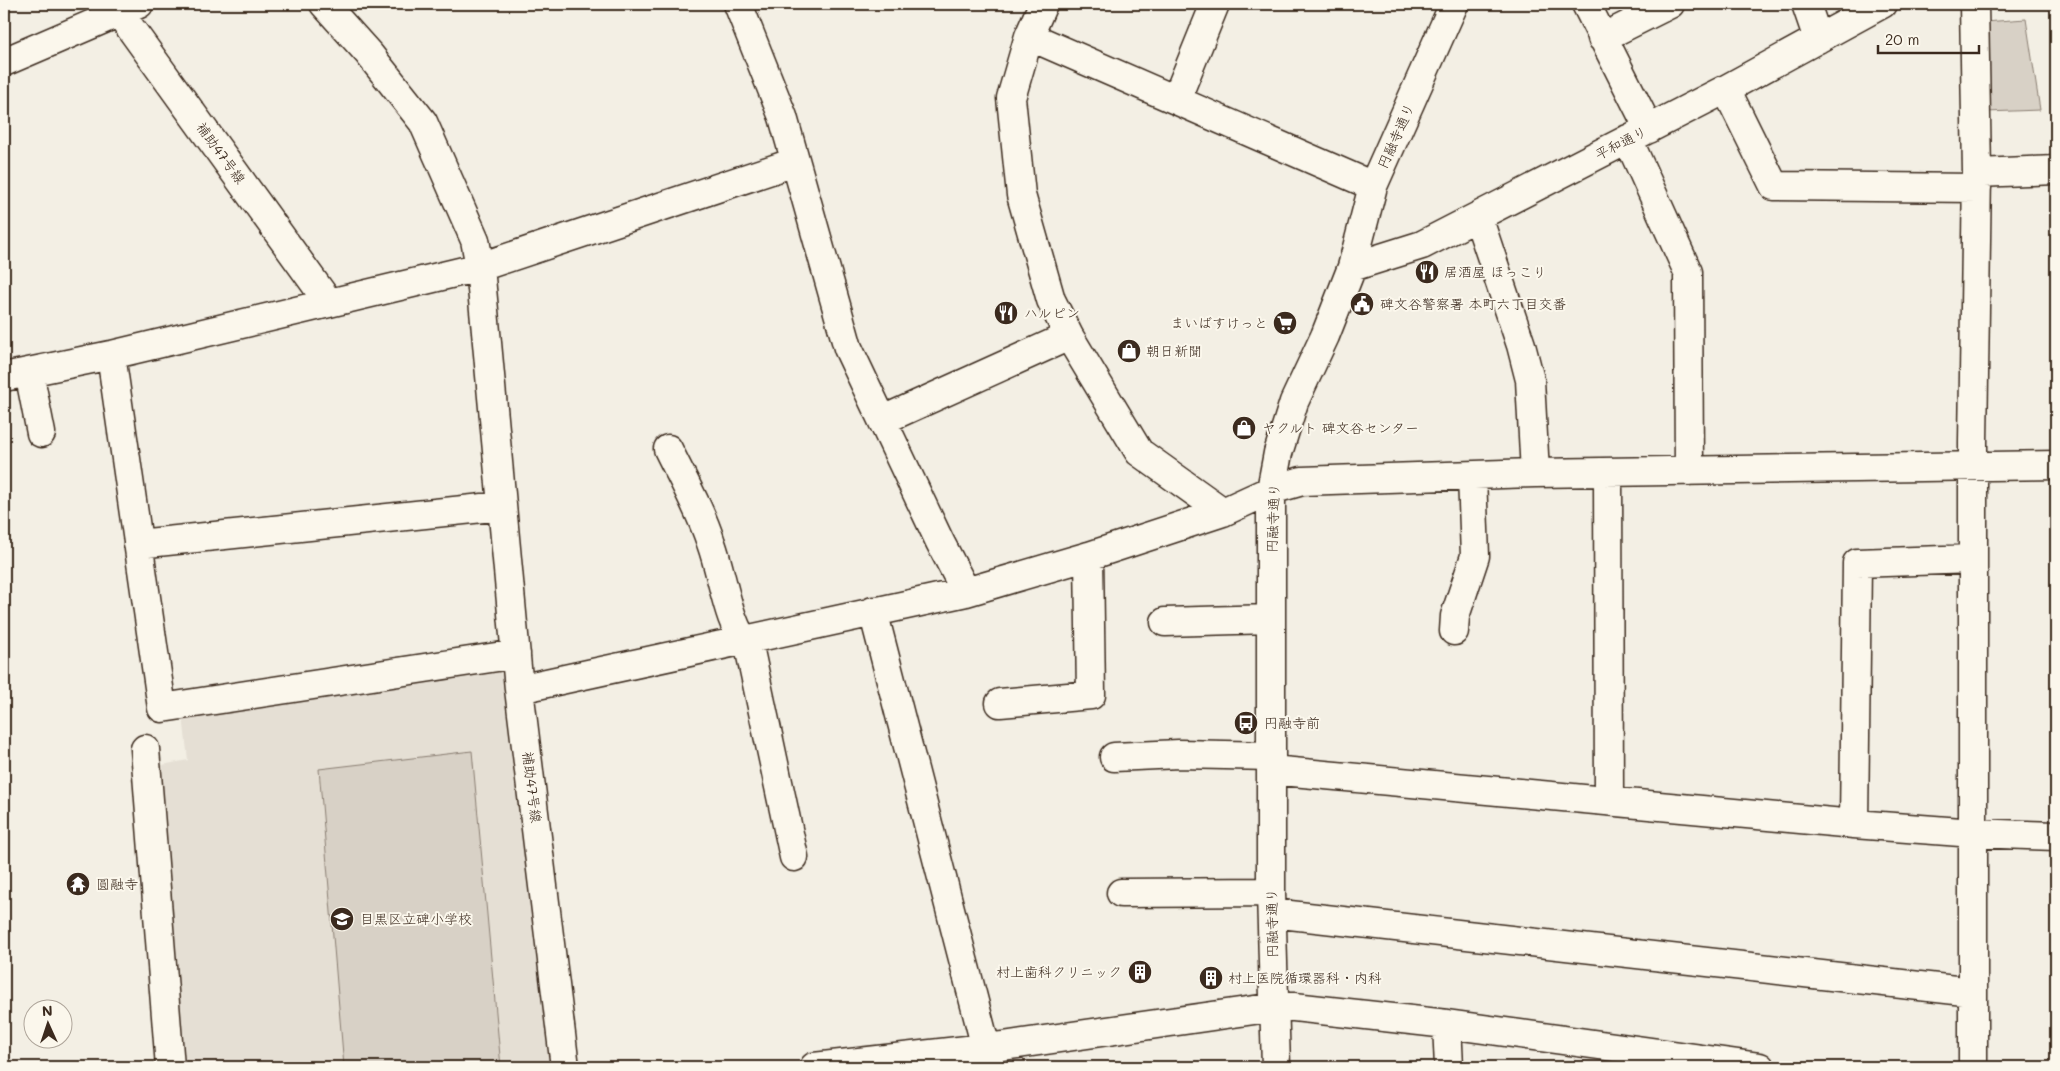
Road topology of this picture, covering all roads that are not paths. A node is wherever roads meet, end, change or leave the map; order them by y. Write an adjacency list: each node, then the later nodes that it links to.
1 (324, 4): 24 (street, 補助47号線)
2 (738, 4): 19 (street)
3 (1043, 4): 12 (street)
4 (1215, 4): 17 (street)
5 (1586, 4): 13 (street)
6 (1670, 4): 13 (street)
7 (1806, 4): 14 (street)
8 (1882, 4): 14 (street, 平和通り)
9 (1974, 4): 21 (street)
10 (1450, 5): 22 (street, 円融寺通り)
11 (124, 7): 15 (street); 26 (street, 補助47号線)
12 (1029, 36): 17 (street); 27 (street)
13 (1602, 38): 18 (street)
14 (1818, 40): 16 (street, 平和通り)
15 (4, 62)
16 (1726, 89): 18 (street, 平和通り); 21 (street)
17 (1176, 100): 22 (street)
18 (1639, 134): 23 (street, 平和通り); 35 (street)
19 (795, 162): 24 (street); 30 (street)
20 (2056, 170): 21 (street)
21 (1977, 180): 34 (street)
22 (1373, 186): 25 (street, 円融寺通り)
23 (1478, 217): 25 (street, 平和通り); 37 (street)
24 (480, 267): 26 (street); 40 (street, 補助47号線)
25 (1352, 267): 39 (street, 円融寺通り)
26 (329, 303): 28 (street)
27 (1069, 336): 30 (street); 41 (street)
28 (111, 355): 29 (street); 42 (street)
29 (10, 375): 31 (street)
30 (883, 420): 45 (street)
31 (41, 433)
32 (668, 448): 50 (street)
33 (2056, 465): 34 (street)
34 (1973, 466): 35 (street); 44 (street)
35 (1689, 471): 36 (street)
36 (1608, 472): 37 (street); 57 (street)
37 (1535, 473): 38 (street)
38 (1472, 476): 39 (street); 49 (street)
39 (1271, 490): 41 (street); 47 (street, 円融寺通り)
40 (502, 506): 42 (street); 51 (street, 補助47号線)
41 (1223, 512): 43 (street)
42 (138, 544): 51 (street)
43 (1089, 556): 45 (street); 53 (street)
44 (1973, 559): 58 (street); 59 (street)
45 (966, 592): 46 (street)
46 (873, 611): 50 (street); 67 (street)
47 (1271, 619): 48 (street); 56 (street, 円融寺通り)
48 (1165, 622)
49 (1454, 631)
50 (742, 640): 52 (street); 61 (street)
51 (516, 654): 52 (street, 補助47号線)
52 (519, 689): 71 (street, 補助47号線)
53 (1000, 703)
54 (145, 749): 70 (street)
55 (1114, 757): 56 (street)
56 (1271, 763): 57 (street); 63 (street, 円融寺通り)
57 (1608, 801): 58 (street)
58 (1854, 824): 59 (street)
59 (1974, 834): 60 (street); 64 (street)
60 (2056, 836)
61 (794, 857)
62 (1121, 893): 63 (street)
63 (1272, 902): 64 (street); 65 (street, 円融寺通り)
64 (1973, 992): 76 (street)
65 (1275, 1006): 66 (street); 67 (street); 73 (street, 円融寺通り)
66 (1447, 1024): 68 (street); 74 (street)
67 (999, 1054): 72 (street)
68 (1614, 1057): 69 (street)
69 (1725, 1065): 75 (street)
70 (170, 1067)
71 (565, 1067)
72 (814, 1067)
73 (1276, 1067)
74 (1450, 1067)
75 (1760, 1067)
76 (1973, 1067)

